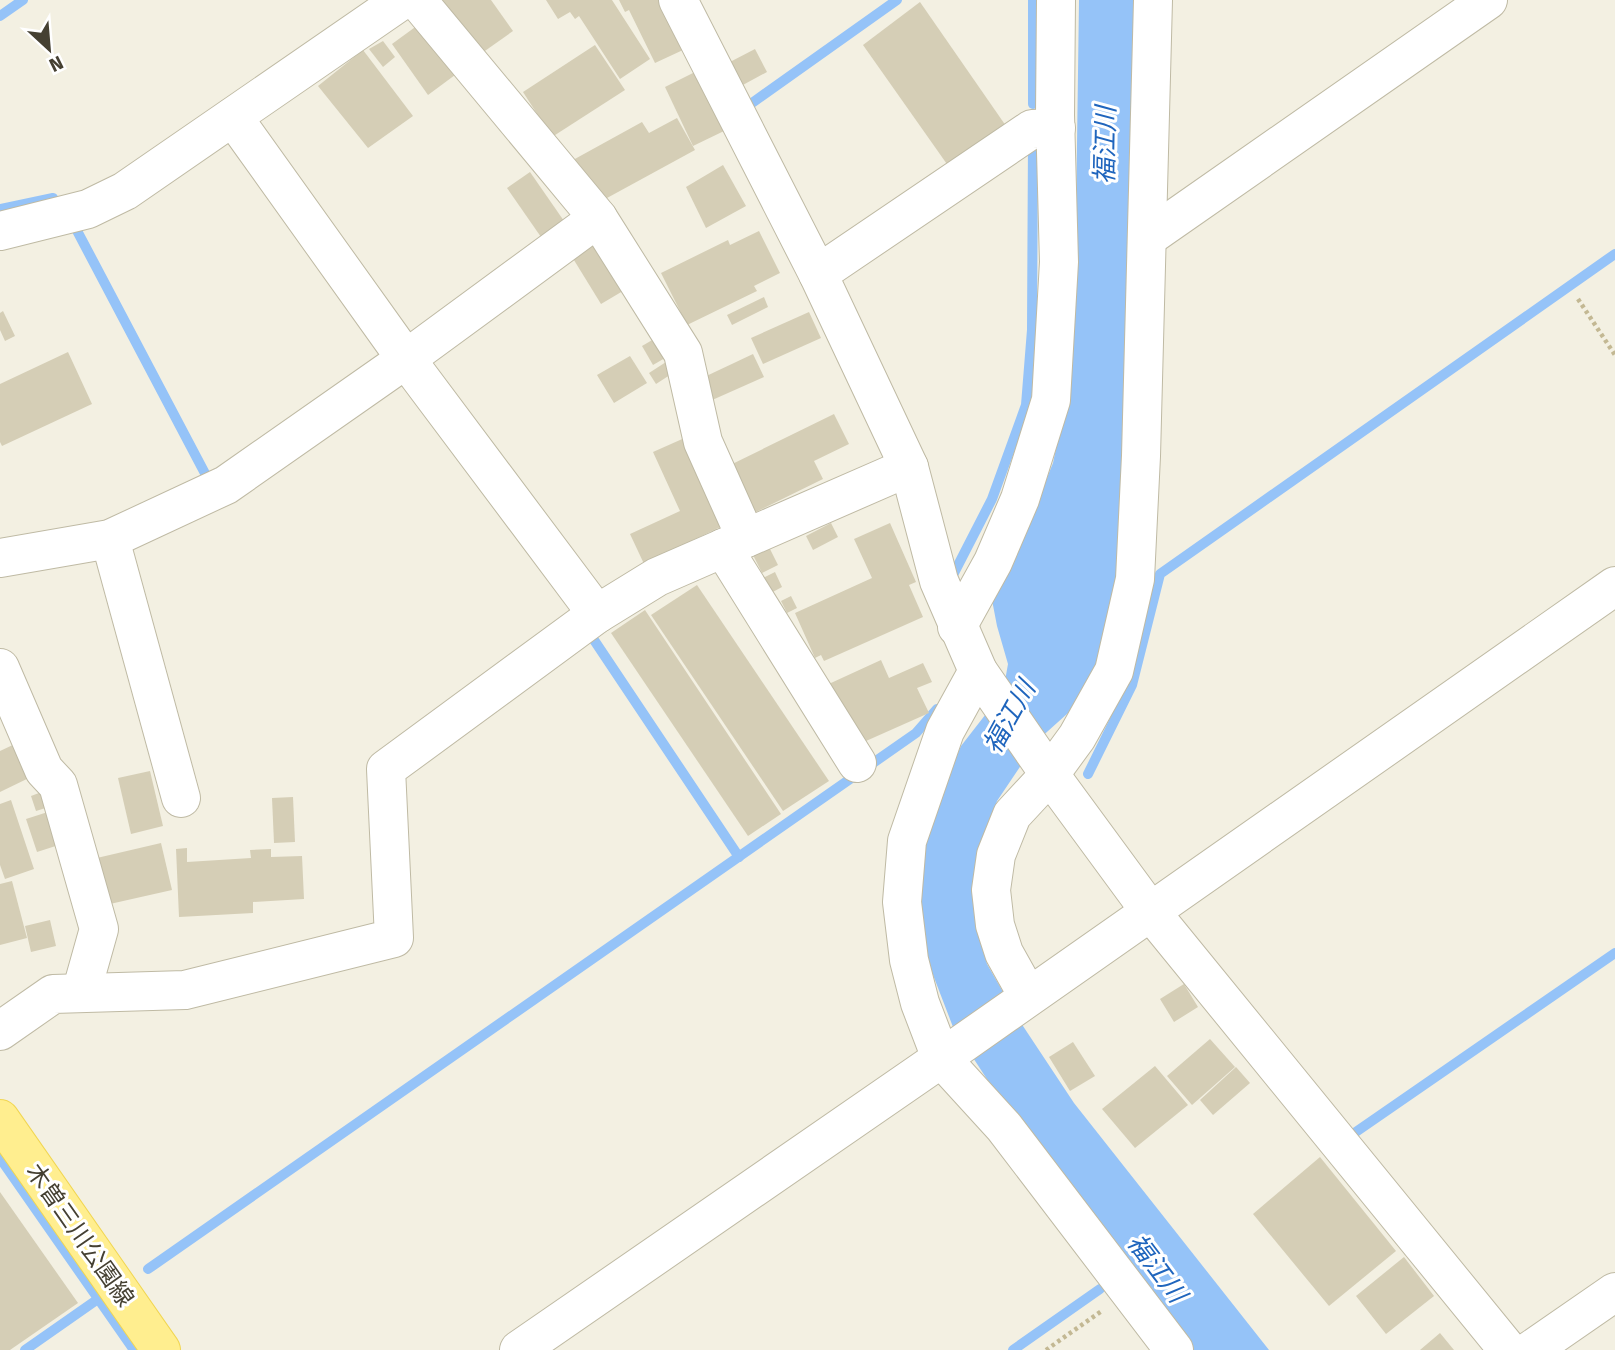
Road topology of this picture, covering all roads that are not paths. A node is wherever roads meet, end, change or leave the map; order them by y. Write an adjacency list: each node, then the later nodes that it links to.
1 (402, 0): 7 (street)
2 (417, 0): 9 (street)
3 (678, 0): 12 (street)
4 (1056, 0): 8 (street)
5 (1153, 0): 11 (street)
6 (1488, 0): 11 (street)
7 (233, 117): 10 (street); 13 (street)
8 (1056, 128): 12 (street); 20 (street)
9 (598, 218): 13 (street); 16 (street)
10 (0, 231)
11 (1147, 238): 24 (street)
12 (818, 274): 14 (street)
13 (406, 359): 15 (street); 19 (street)
14 (909, 467): 16 (street); 20 (street)
15 (110, 539): 17 (street); 25 (street)
16 (735, 543): 19 (street); 23 (street)
17 (0, 558)
18 (1615, 586): 26 (street)
19 (597, 614): 27 (street)
20 (957, 627): 22 (street)
21 (0, 668): 27 (street)
22 (980, 675): 24 (street); 30 (street)
23 (857, 763)
24 (1047, 771): 26 (street); 28 (street)
25 (181, 798)
26 (1150, 911): 28 (street); 36 (street)
27 (80, 993): 29 (street)
28 (1024, 999): 30 (street)
29 (0, 1031)
30 (945, 1055): 34 (street); 35 (street)
31 (0, 1119): 33 (main road, 木曽三川公園線)
32 (1615, 1292): 37 (street)
33 (160, 1350)
34 (519, 1350)
35 (1174, 1350)
36 (1508, 1350)
37 (1531, 1350)

